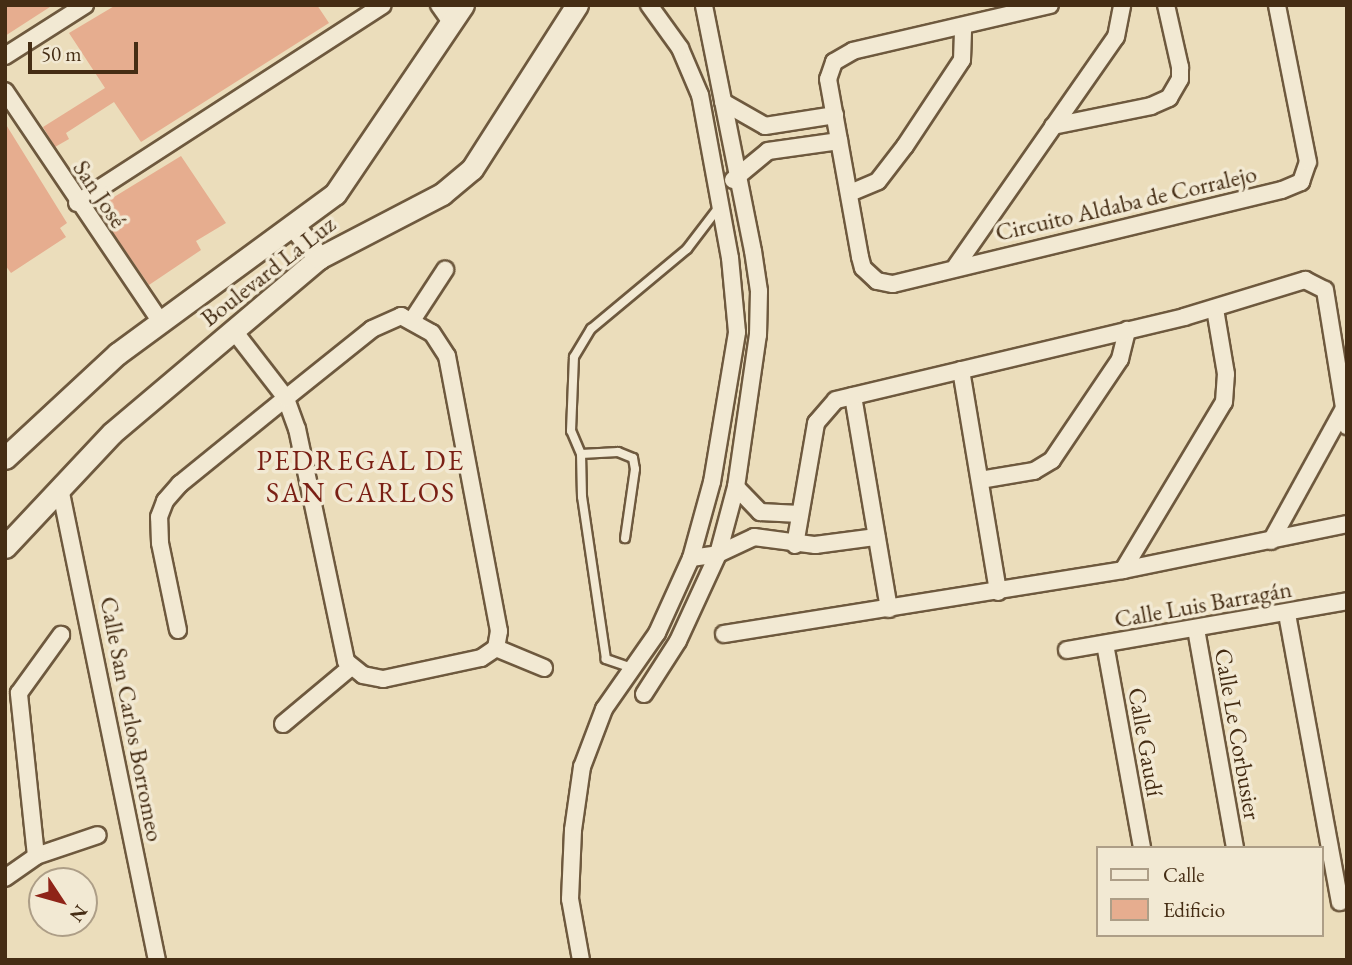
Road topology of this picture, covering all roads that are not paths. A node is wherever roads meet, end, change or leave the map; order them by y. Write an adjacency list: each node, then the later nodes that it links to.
1 (85, 5): 12 (street)
2 (383, 5): 23 (street)
3 (649, 5): 21 (street)
4 (704, 5): 14 (street)
5 (1050, 5): 11 (street, Circuito Aldaba de Corralejo)
6 (1122, 5): 17 (street)
7 (1166, 5): 17 (street)
8 (1277, 5): 27 (street, Circuito Aldaba de Corralejo)
9 (577, 6): 26 (main road, Boulevard La Luz)
10 (451, 11): 25 (main road, Boulevard La Luz)
11 (963, 26): 15 (street, Circuito Aldaba de Corralejo); 22 (street)
12 (5, 56)
13 (5, 91): 23 (street, San José)
14 (723, 102): 16 (street); 20 (street)
15 (835, 115): 16 (street); 18 (street, Circuito Aldaba de Corralejo)
16 (765, 126): 19 (street)
17 (1053, 126): 27 (street)
18 (839, 141): 19 (street); 22 (street, Circuito Aldaba de Corralejo)
19 (768, 151): 20 (street)
20 (739, 180): 21 (street); 42 (street)
21 (716, 182): 24 (street)
22 (850, 193): 27 (street, Circuito Aldaba de Corralejo)
23 (77, 203): 31 (street, San José)
24 (720, 205): 39 (lane); 54 (street)
25 (294, 226): 26 (main road); 31 (main road, Boulevard La Luz)
26 (319, 258): 33 (main road, Boulevard La Luz)
27 (957, 266)
28 (445, 270): 30 (street)
29 (1215, 309): 32 (street); 37 (street); 55 (street)
30 (413, 319): 36 (street); 65 (street)
31 (160, 321): 40 (main road, Boulevard La Luz)
32 (1127, 330): 34 (street); 41 (street)
33 (234, 331): 36 (street); 43 (main road, Boulevard La Luz)
34 (961, 370): 35 (street); 41 (street)
35 (853, 396): 45 (street); 48 (street)
36 (286, 398): 61 (street); 67 (street)
37 (1344, 408): 38 (street); 50 (street)
38 (1347, 426)
39 (581, 454): 49 (lane); 69 (lane)
40 (5, 458)
41 (980, 480): 56 (street)
42 (736, 487): 44 (street); 53 (street)
43 (60, 488): 52 (main road, Boulevard La Luz); 78 (street, Calle San Carlos Borromeo)
44 (760, 512): 45 (street); 47 (street)
45 (800, 514): 51 (street)
46 (1347, 524): 50 (street)
47 (754, 537): 51 (street); 53 (street)
48 (876, 537): 51 (street); 58 (street)
49 (625, 538)
50 (1270, 541): 55 (street)
51 (794, 545)
52 (5, 547)
53 (718, 554): 54 (street); 70 (street)
54 (691, 558): 69 (street)
55 (1122, 570): 56 (street)
56 (998, 592): 58 (street)
57 (1347, 601): 59 (street, Calle Luis Barragán)
58 (889, 608): 63 (street)
59 (1287, 614): 60 (street, Calle Luis Barragán); 77 (street)
60 (1196, 629): 64 (street, Calle Luis Barragán); 74 (street, Calle Le Corbusier)
61 (178, 631)
62 (61, 635): 75 (street)
63 (724, 635)
64 (1105, 644): 66 (street, Calle Luis Barragán); 73 (street, Calle Gaudí)
65 (496, 648): 67 (street); 68 (street)
66 (1067, 650)
67 (351, 667): 71 (street)
68 (544, 668)
69 (632, 668): 79 (street)
70 (644, 694)
71 (283, 724)
72 (98, 835): 75 (street)
73 (1142, 846)
74 (1236, 846)
75 (36, 856): 76 (street)
76 (5, 878)
77 (1340, 901)
78 (157, 960)
79 (580, 960)

